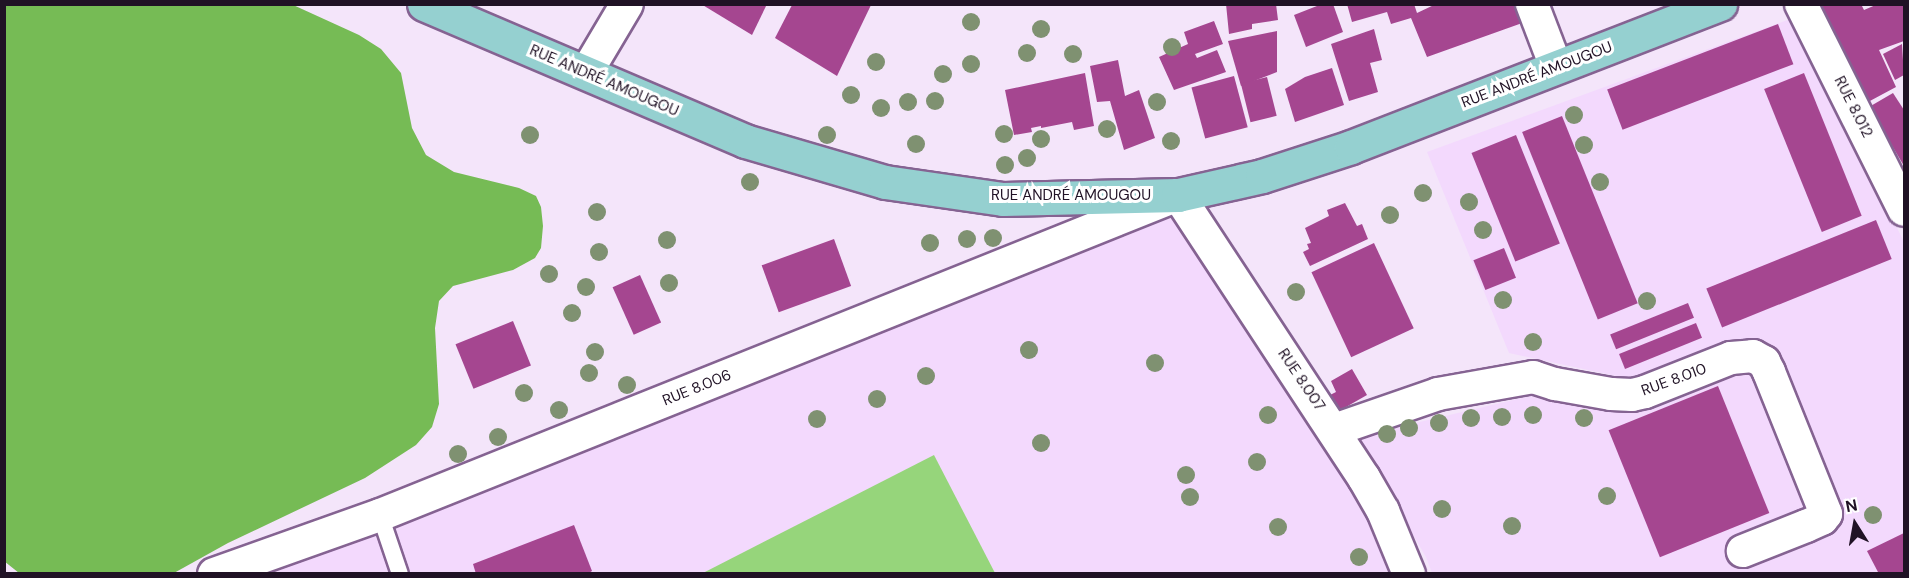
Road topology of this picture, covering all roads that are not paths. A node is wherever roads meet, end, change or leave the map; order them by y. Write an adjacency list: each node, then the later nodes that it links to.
1 (424, 4): 7 (main road, RUE ANDRÉ AMOUGOU)
2 (627, 4): 7 (street)
3 (1532, 4): 6 (street)
4 (1801, 4): 9 (street, RUE 8.012)
5 (1712, 6): 6 (main road, RUE ANDRÉ AMOUGOU)
6 (1556, 67): 8 (main road, RUE ANDRÉ AMOUGOU)
7 (586, 73): 8 (main road, RUE ANDRÉ AMOUGOU)
8 (1178, 195): 10 (street, RUE 8.007); 11 (street, RUE 8.006)
9 (1905, 210)
10 (1334, 430): 12 (street, RUE 8.010); 15 (street, RUE 8.007)
11 (380, 515): 13 (street, RUE 8.006); 14 (lane)
12 (1743, 551)
13 (214, 573)
14 (400, 573)
15 (1409, 573)

